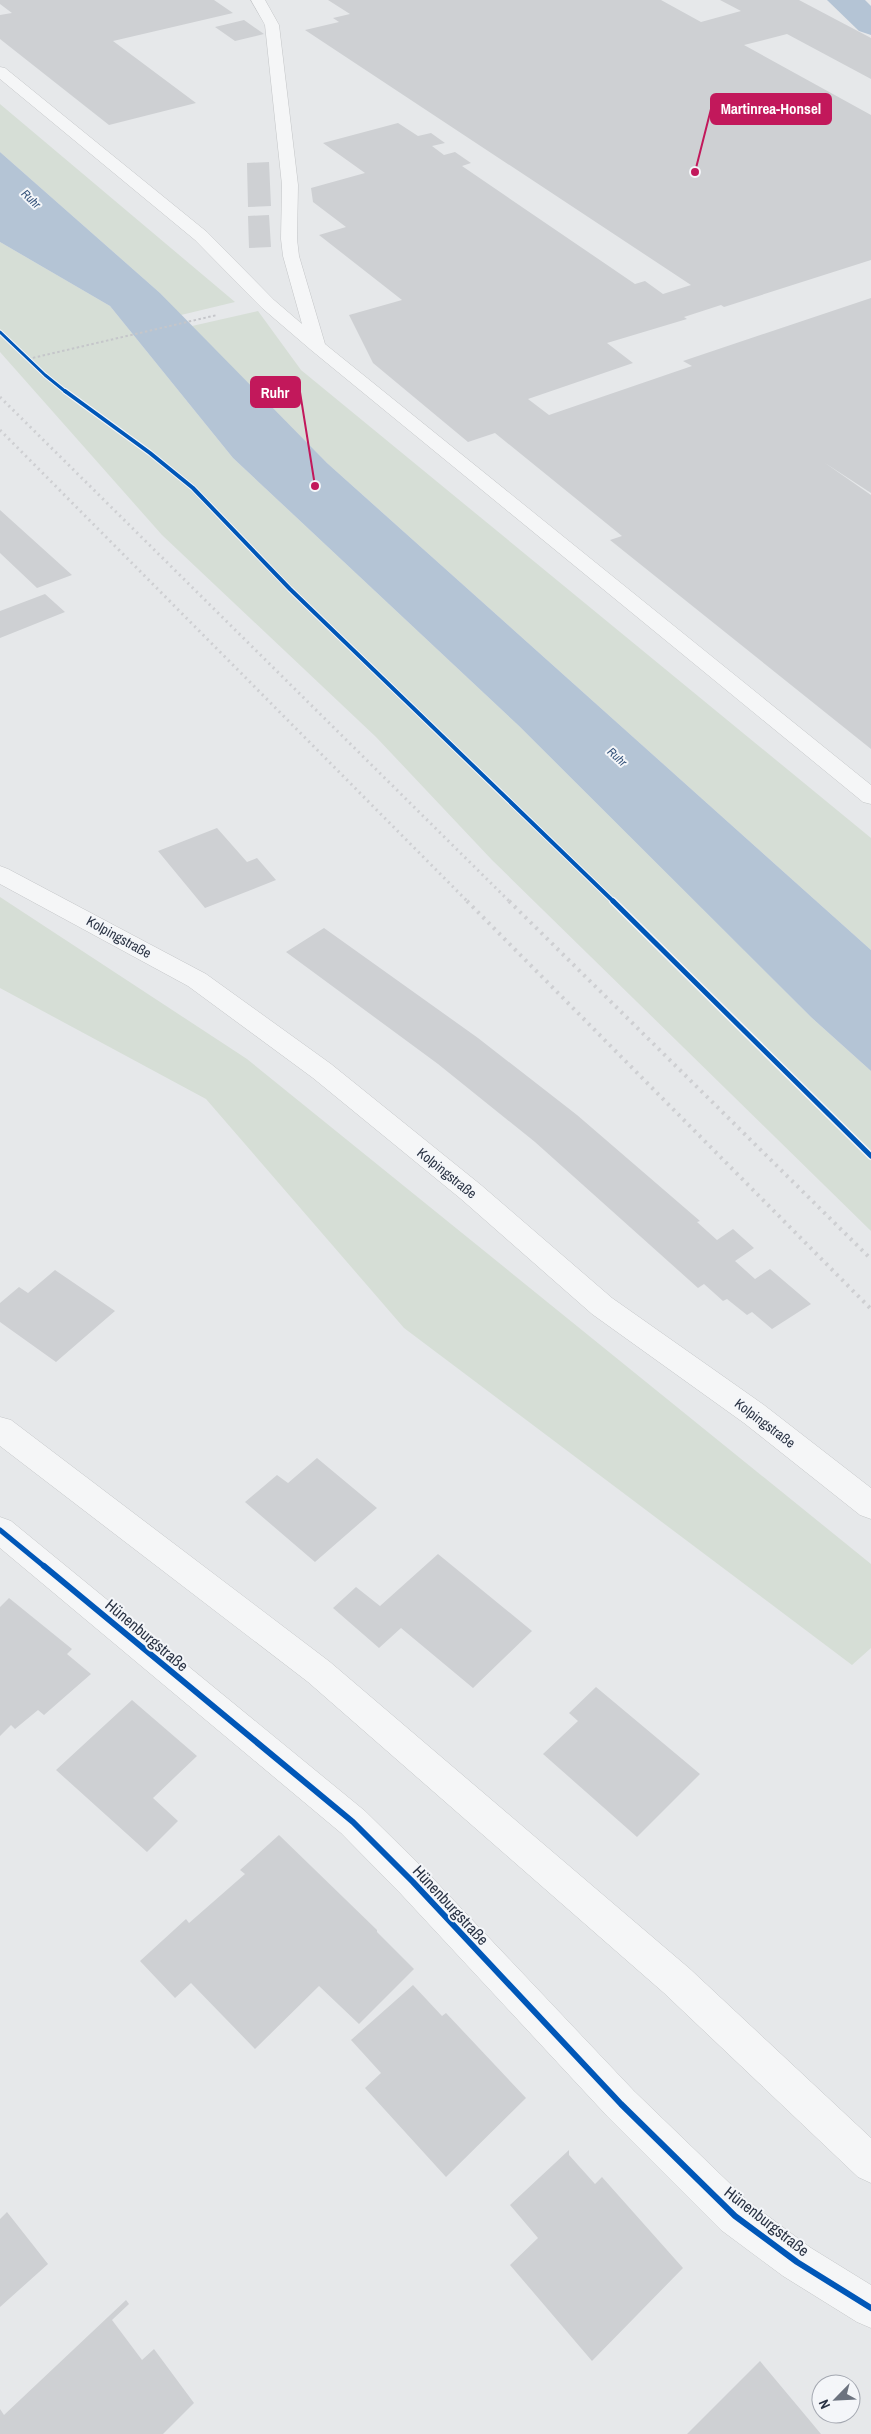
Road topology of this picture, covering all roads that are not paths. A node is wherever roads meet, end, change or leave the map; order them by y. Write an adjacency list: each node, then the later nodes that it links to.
1 (258, 0): 3 (street)
2 (0, 71): 3 (street)
3 (317, 346): 4 (street)
4 (871, 797)
5 (0, 874): 7 (street, Kolpingstraße)
6 (0, 1429): 9 (street)
7 (871, 1506)
8 (0, 1530): 10 (street, Hünenburgstraße)
9 (871, 2164)
10 (871, 2308)

